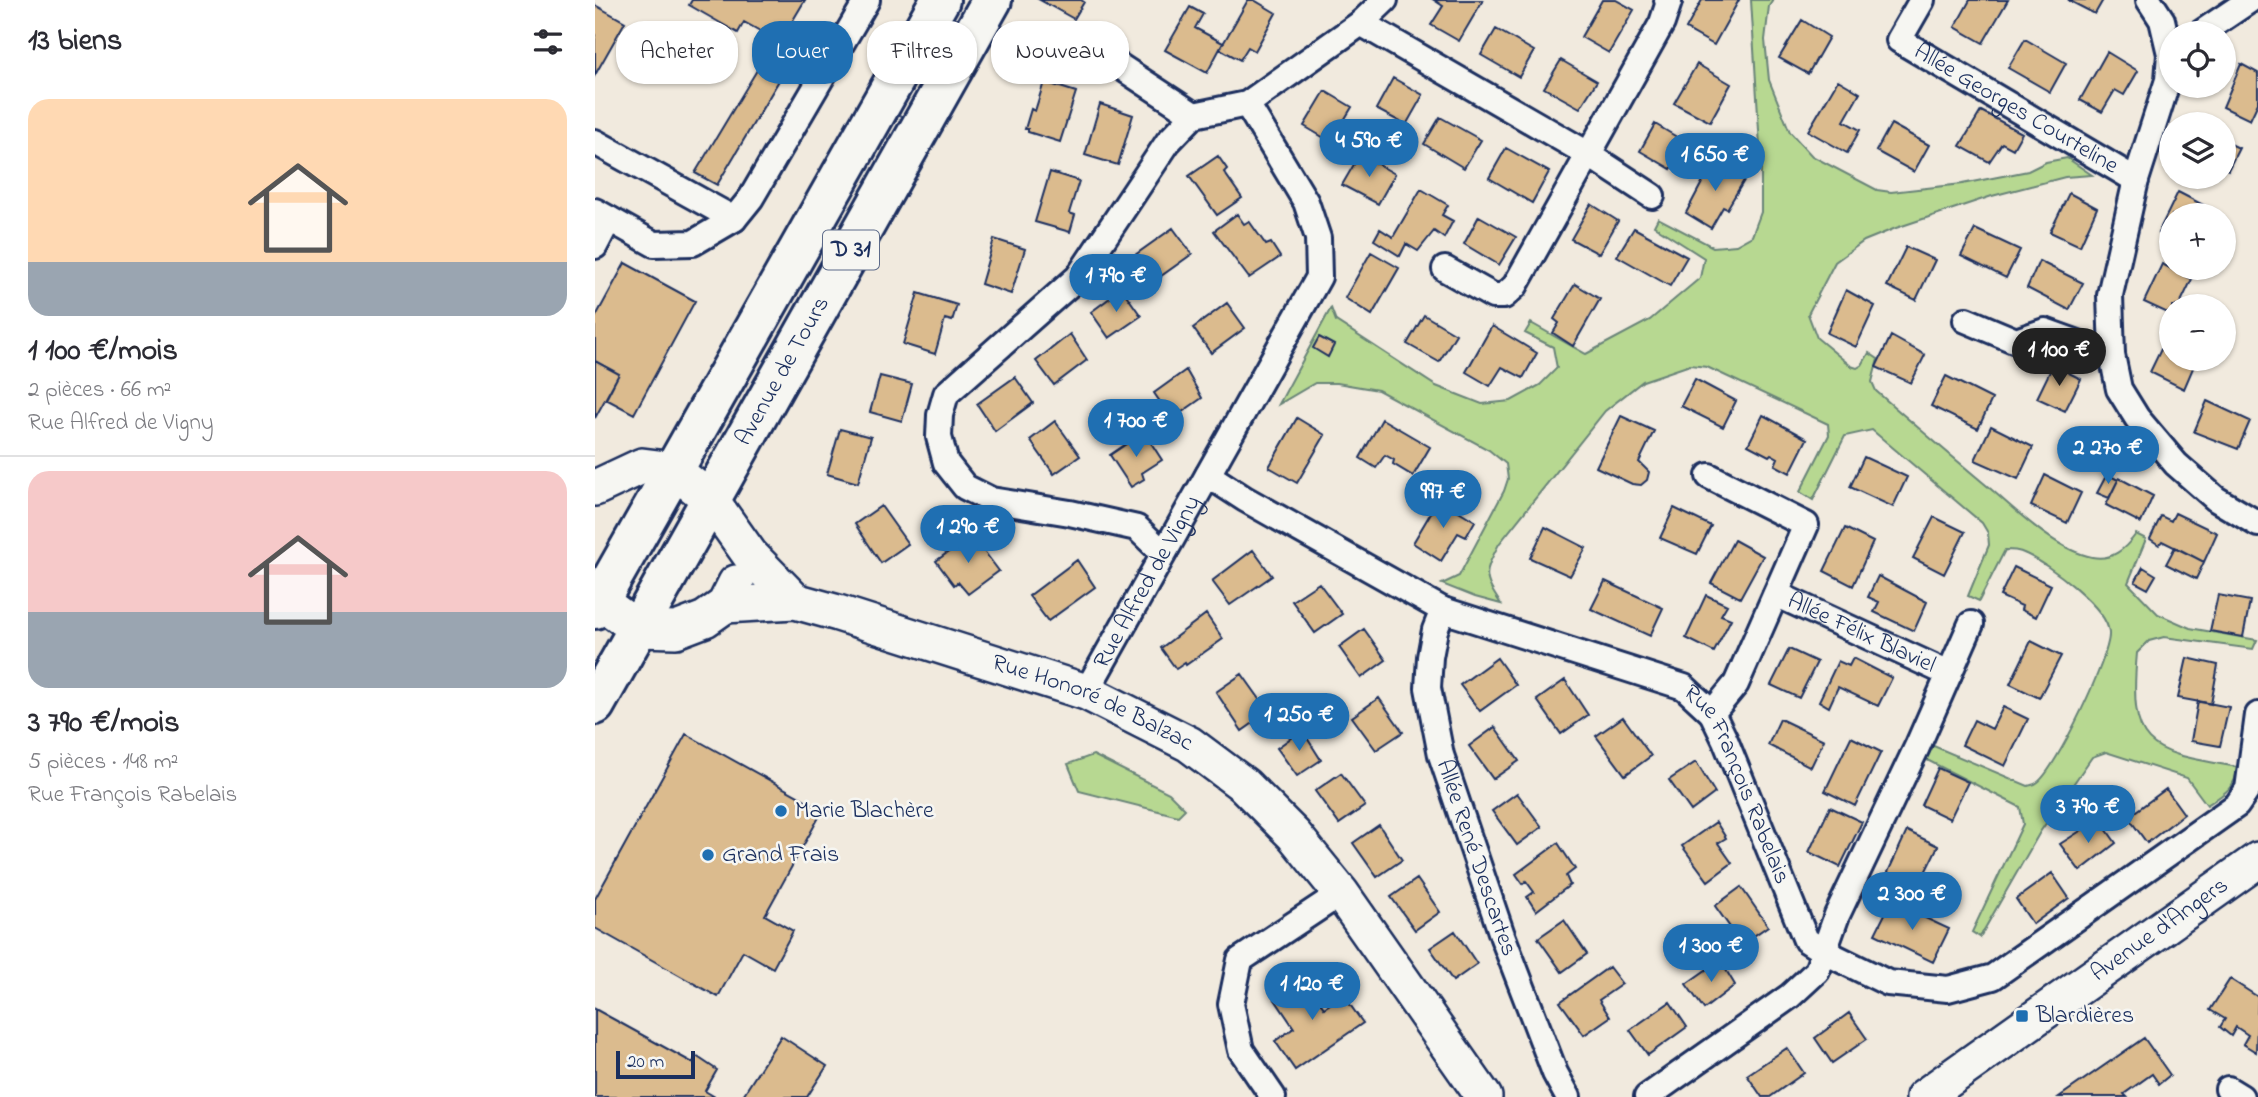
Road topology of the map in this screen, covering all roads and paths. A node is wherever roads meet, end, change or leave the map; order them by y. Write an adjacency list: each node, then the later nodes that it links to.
1 (867, 0): 21 (street)
2 (940, 0): 26 (main road, Avenue de Tours)
3 (992, 0): 30 (main road, Avenue de Tours / D 31)
4 (1385, 0): 11 (street)
5 (1667, 0): 17 (street)
6 (1921, 0): 18 (street, Allée Georges Courteline)
7 (2149, 0): 9 (street)
8 (2250, 0): 10 (street)
9 (2162, 21)
10 (2219, 21)
11 (1361, 23): 14 (street); 17 (street)
12 (1129, 72): 15 (street)
13 (2162, 98): 18 (street)
14 (1247, 104): 15 (street); 27 (street, Rue Alfred de Vigny)
15 (1194, 115): 32 (street)
16 (595, 142): 21 (street)
17 (1588, 154): 19 (street); 23 (street)
18 (2136, 180): 25 (street)
19 (1652, 196)
20 (602, 215): 21 (street); 22 (street)
21 (734, 219)
22 (595, 246)
23 (1445, 269)
24 (1966, 320): 25 (street)
25 (2112, 355): 31 (street)
26 (674, 470): 29 (street); 30 (street); 35 (main road, Avenue de Tours)
27 (1208, 475): 32 (street, Rue Alfred de Vigny); 38 (street, Rue François Rabelais)
28 (1709, 476): 34 (street, Allée Félix Blaviel)
29 (595, 488)
30 (711, 500): 33 (street); 40 (main road, Avenue de Tours / D 31)
31 (2258, 524)
32 (1162, 552): 42 (street, Rue Alfred de Vigny)
33 (750, 555): 36 (street); 37 (street)
34 (1776, 594): 41 (street, Allée Félix Blaviel); 44 (street, Allée Félix Blaviel)
35 (597, 601): 40 (street)
36 (795, 601): 37 (street); 42 (street, Rue Honoré de Balzac)
37 (725, 605): 40 (street)
38 (1443, 610): 44 (street, Rue François Rabelais); 51 (street, Allée René Descartes)
39 (1971, 624): 41 (street, Allée Félix Blaviel)
40 (638, 629): 43 (main road, Avenue de Tours / D 31)
41 (1949, 674): 48 (street, Allée Félix Blaviel)
42 (1086, 692): 47 (street, Rue Honoré de Balzac)
43 (595, 705)
44 (1712, 713): 48 (street, Rue François Rabelais)
45 (2258, 715): 48 (street, Rue François Rabelais)
46 (2258, 860): 53 (street, Avenue d'Angers)
47 (1341, 893): 49 (street); 50 (street, Rue Honoré de Balzac)
48 (1823, 951): 52 (street)
49 (1273, 1097)
50 (1484, 1097)
51 (1567, 1097)
52 (1647, 1097)
53 (1924, 1097)

